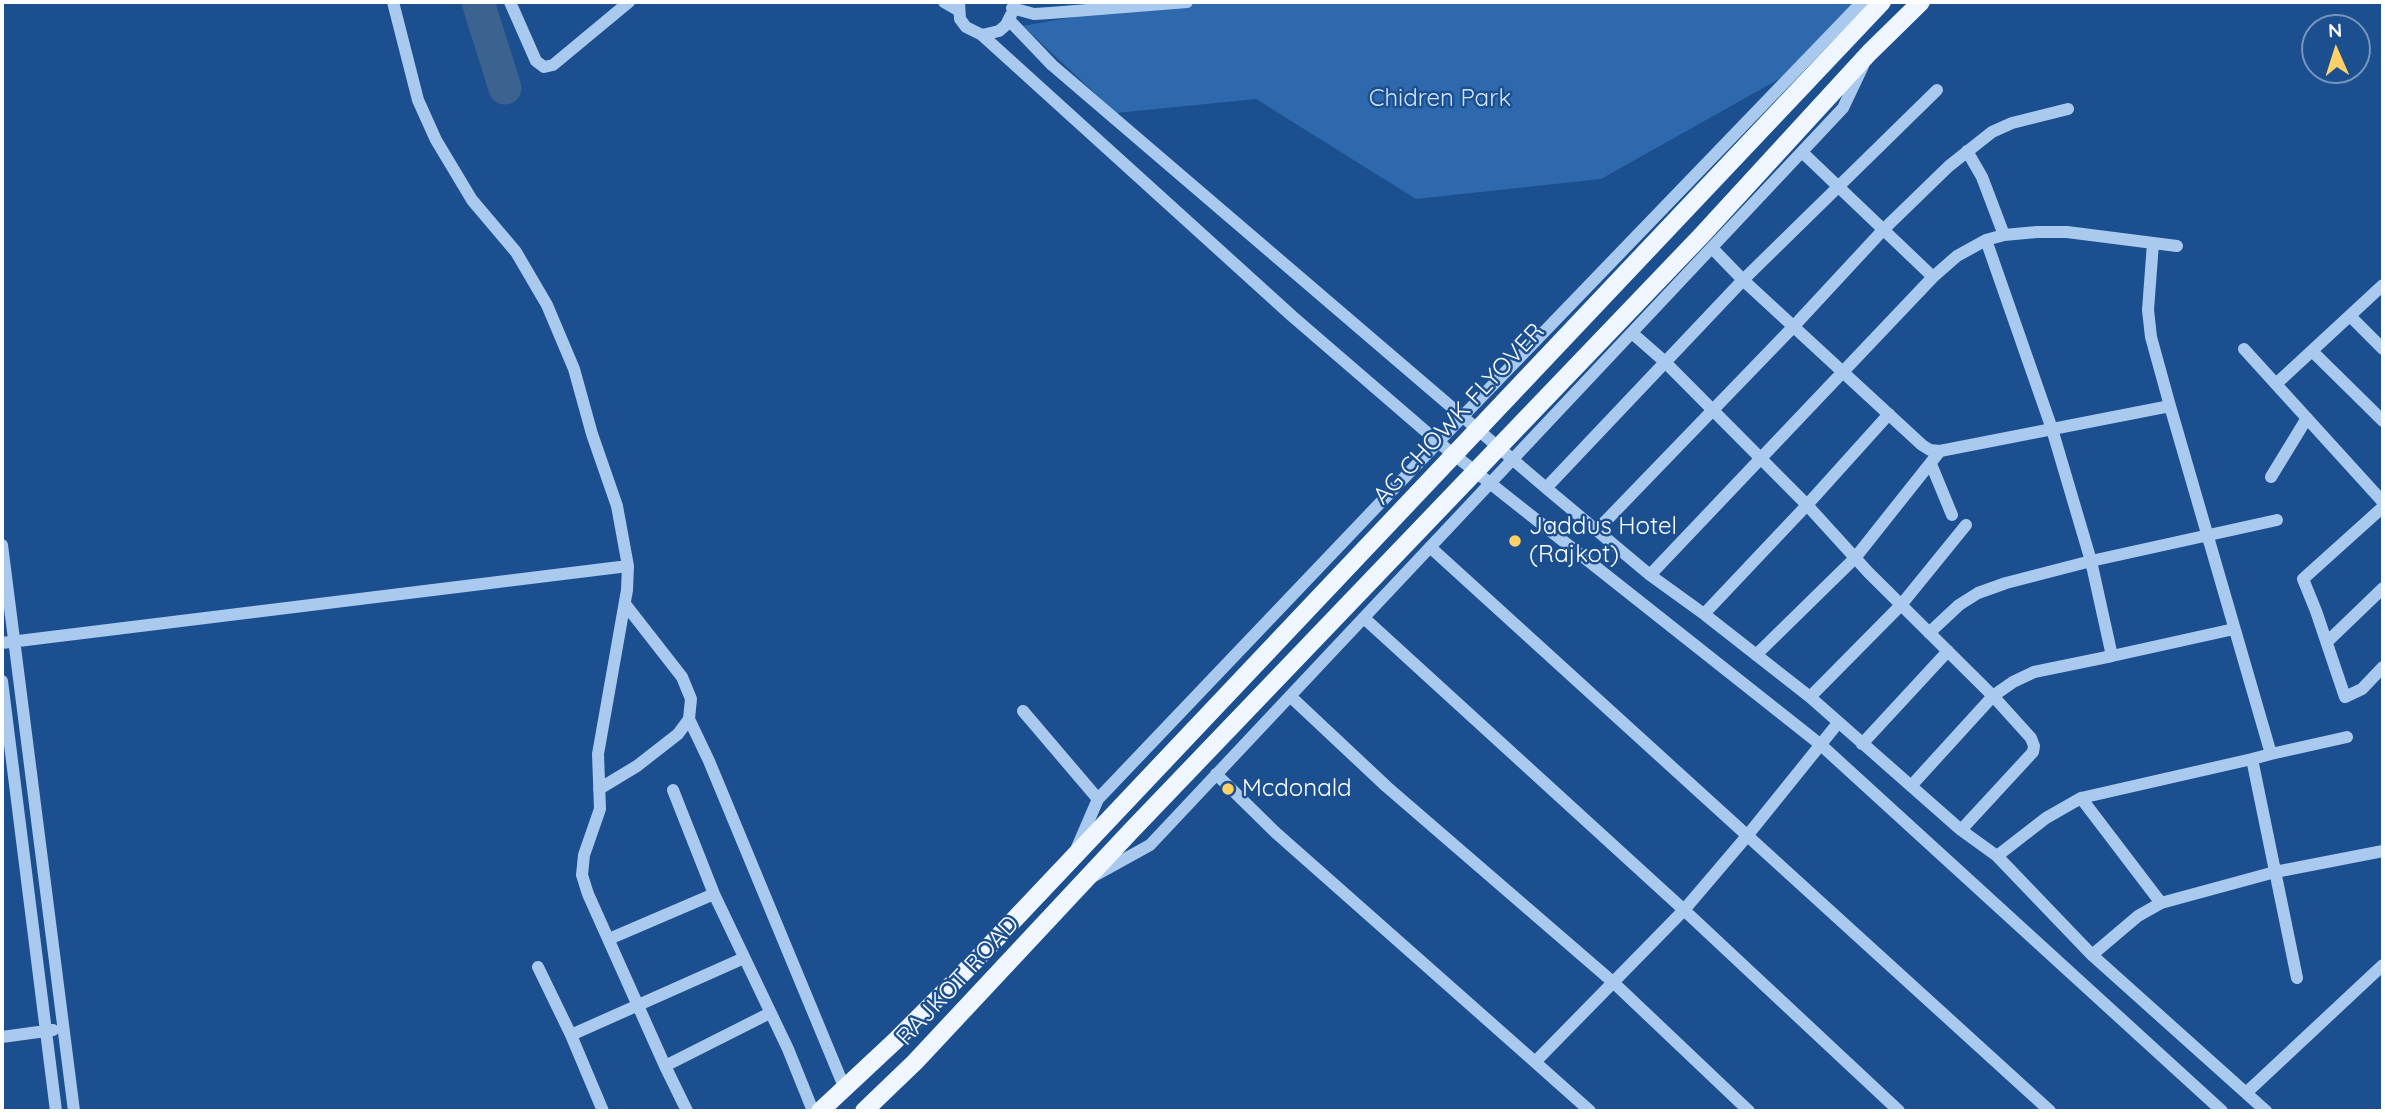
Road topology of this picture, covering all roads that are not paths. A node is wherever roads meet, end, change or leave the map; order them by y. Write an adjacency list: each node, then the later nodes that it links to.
1 (393, 2): 62 (street)
2 (510, 2): 3 (street)
3 (629, 2)
4 (944, 2): 9 (street)
5 (1187, 2): 10 (street)
6 (1862, 2): 39 (street)
7 (1882, 2): 99 (main road, AG CHOWK FLYOVER)
8 (1921, 2): 12 (main road)
9 (958, 6): 11 (street)
10 (1011, 10): 11 (street); 39 (street)
11 (982, 35): 43 (street)
12 (1869, 53): 16 (street); 101 (main road, AG CHOWK FLYOVER)
13 (1937, 90): 17 (street)
14 (2068, 109): 15 (street)
15 (1967, 151): 18 (street); 19 (street)
16 (1802, 152): 17 (street); 23 (street)
17 (1838, 186): 18 (street); 25 (street)
18 (1883, 230): 24 (street); 28 (street)
19 (2004, 235): 20 (street); 21 (street)
20 (1986, 240): 24 (street); 42 (street)
21 (2153, 243): 22 (street); 36 (street)
22 (2177, 246)
23 (1712, 248): 25 (street); 29 (street)
24 (1933, 277): 34 (street)
25 (1743, 280): 28 (street); 33 (street)
26 (2383, 285): 27 (street)
27 (2350, 316): 31 (street); 32 (street)
28 (1794, 326): 34 (street); 37 (street)
29 (1632, 333): 33 (street); 46 (street)
30 (2244, 349): 35 (street)
31 (2383, 349)
32 (2312, 351): 35 (street); 41 (street)
33 (1664, 361): 37 (street); 50 (street)
34 (1843, 370): 38 (street); 45 (street)
35 (2276, 384): 40 (street)
36 (2170, 407): 42 (street); 57 (street)
37 (1713, 411): 45 (street); 56 (street)
38 (1889, 414): 44 (street); 51 (street)
39 (1463, 416): 43 (street); 46 (street)
40 (2307, 418): 48 (street); 52 (street)
41 (2383, 421)
42 (2052, 429): 44 (street); 61 (street)
43 (1438, 442): 49 (street); 94 (street)
44 (1940, 451): 47 (street)
45 (1759, 458): 51 (street); 63 (street)
46 (1514, 459): 49 (street); 50 (street)
47 (1931, 464): 53 (street); 60 (street)
48 (2271, 477)
49 (1489, 484): 59 (street); 86 (street)
50 (1546, 488): 56 (street)
51 (1807, 505): 60 (street); 67 (street)
52 (2383, 505): 72 (street)
53 (1952, 515)
54 (2277, 520): 57 (street)
55 (1966, 525): 66 (street)
56 (1597, 530): 63 (street)
57 (2206, 536): 61 (street); 69 (street)
58 (2, 545): 71 (street)
59 (1430, 547): 68 (street); 96 (street)
60 (1855, 558): 66 (street); 74 (street)
61 (2091, 561): 70 (street); 75 (street)
62 (628, 566): 65 (street); 71 (street)
63 (1650, 575): 67 (street)
64 (2383, 588): 72 (street)
65 (625, 604): 82 (street); 91 (street)
66 (1901, 605): 70 (street); 80 (street)
67 (1704, 614): 74 (street)
68 (1364, 618): 78 (street); 104 (street)
69 (2234, 629): 75 (street); 87 (street)
70 (1929, 633): 73 (street)
71 (8, 642): 114 (street)
72 (2327, 642): 76 (street)
73 (1948, 652): 79 (street); 85 (street)
74 (1756, 655): 80 (street)
75 (2112, 656): 79 (street)
76 (2383, 667)
77 (2, 681): 115 (street)
78 (1290, 696): 89 (street); 111 (street)
79 (1993, 696): 90 (street); 95 (street)
80 (1810, 697): 83 (street)
81 (1023, 711): 94 (street)
82 (689, 719): 91 (street); 120 (street)
83 (1838, 723): 85 (street); 86 (street)
84 (2347, 737): 87 (street)
85 (1862, 744): 90 (street)
86 (1821, 745): 96 (street); 133 (street)
87 (2271, 754): 88 (street)
88 (2252, 760): 93 (street); 100 (street)
89 (1216, 774): 101 (street); 118 (street)
90 (1911, 786): 95 (street)
91 (599, 789): 105 (street)
92 (673, 790): 102 (street)
93 (2081, 798): 98 (street); 103 (street)
94 (1098, 799): 99 (street)
95 (1961, 830): 98 (street)
96 (1748, 835): 104 (street); 132 (street)
97 (2383, 851): 100 (street)
98 (1997, 856): 106 (street)
99 (1071, 860): 120 (main road, RAJKOT ROAD)
100 (2275, 872): 103 (street); 110 (street)
101 (1085, 881): 128 (main road, RAJKOT ROAD)
102 (714, 894): 105 (street); 107 (street)
103 (2161, 903): 106 (street)
104 (1684, 909): 111 (street); 131 (street)
105 (609, 939): 112 (street)
106 (2092, 955): 121 (street)
107 (744, 958): 112 (street); 113 (street)
108 (2383, 965): 121 (street)
109 (538, 967): 116 (street)
110 (2297, 978)
111 (1614, 983): 118 (street); 130 (street)
112 (638, 1004): 116 (street); 119 (street)
113 (770, 1013): 119 (street); 126 (street)
114 (64, 1028): 115 (street); 123 (street)
115 (46, 1031): 117 (street); 122 (street)
116 (571, 1035): 124 (street)
117 (2, 1037)
118 (1535, 1062): 129 (street)
119 (664, 1066): 125 (street)
120 (845, 1088): 127 (main road, RAJKOT ROAD)
121 (2246, 1093): 134 (street)
122 (56, 1111)
123 (74, 1111)
124 (603, 1111)
125 (687, 1111)
126 (813, 1111)
127 (820, 1111)
128 (864, 1111)
129 (1590, 1111)
130 (1749, 1111)
131 (1899, 1111)
132 (2050, 1111)
133 (2222, 1111)
134 (2266, 1111)

